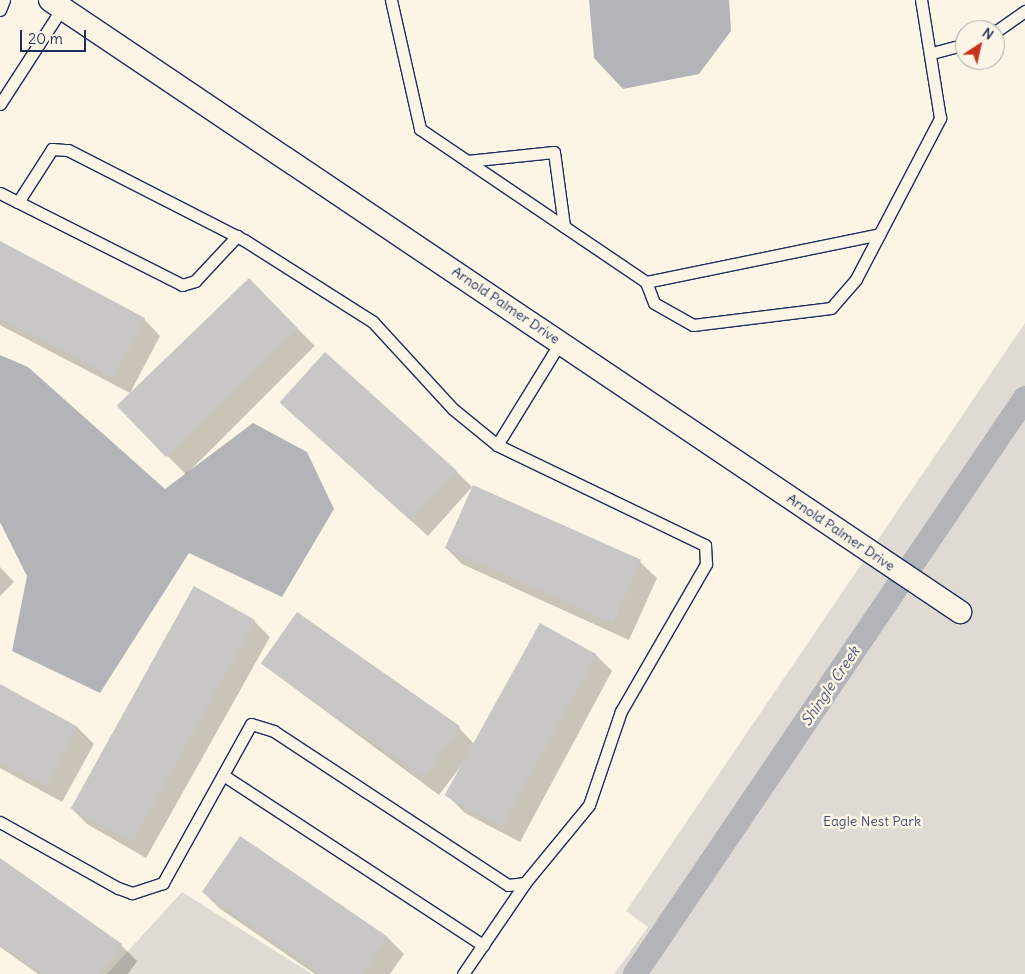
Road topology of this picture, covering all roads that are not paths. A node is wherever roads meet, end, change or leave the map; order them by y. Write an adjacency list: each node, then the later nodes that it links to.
1 (4, 0): 5 (lane)
2 (391, 0): 11 (lane)
3 (921, 0): 9 (lane)
4 (56, 4): 10 (lane); 18 (street, Arnold Palmer Drive)
5 (0, 10)
6 (1025, 11): 7 (lane)
7 (1005, 25)
8 (955, 47): 9 (lane)
9 (932, 53): 15 (lane)
10 (0, 104)
11 (466, 161): 14 (lane); 14 (lane)
12 (0, 193): 13 (lane)
13 (18, 202): 16 (lane); 16 (lane)
14 (564, 226): 17 (lane)
15 (879, 234): 17 (lane); 17 (lane)
16 (237, 236): 19 (lane)
17 (646, 282)
18 (561, 341): 19 (lane); 20 (street, Arnold Palmer Drive)
19 (497, 446): 23 (lane)
20 (960, 612)
21 (223, 775): 22 (lane); 23 (lane); 24 (lane)
22 (0, 822)
23 (526, 883): 24 (lane)
24 (483, 945): 25 (lane)
25 (463, 974)

